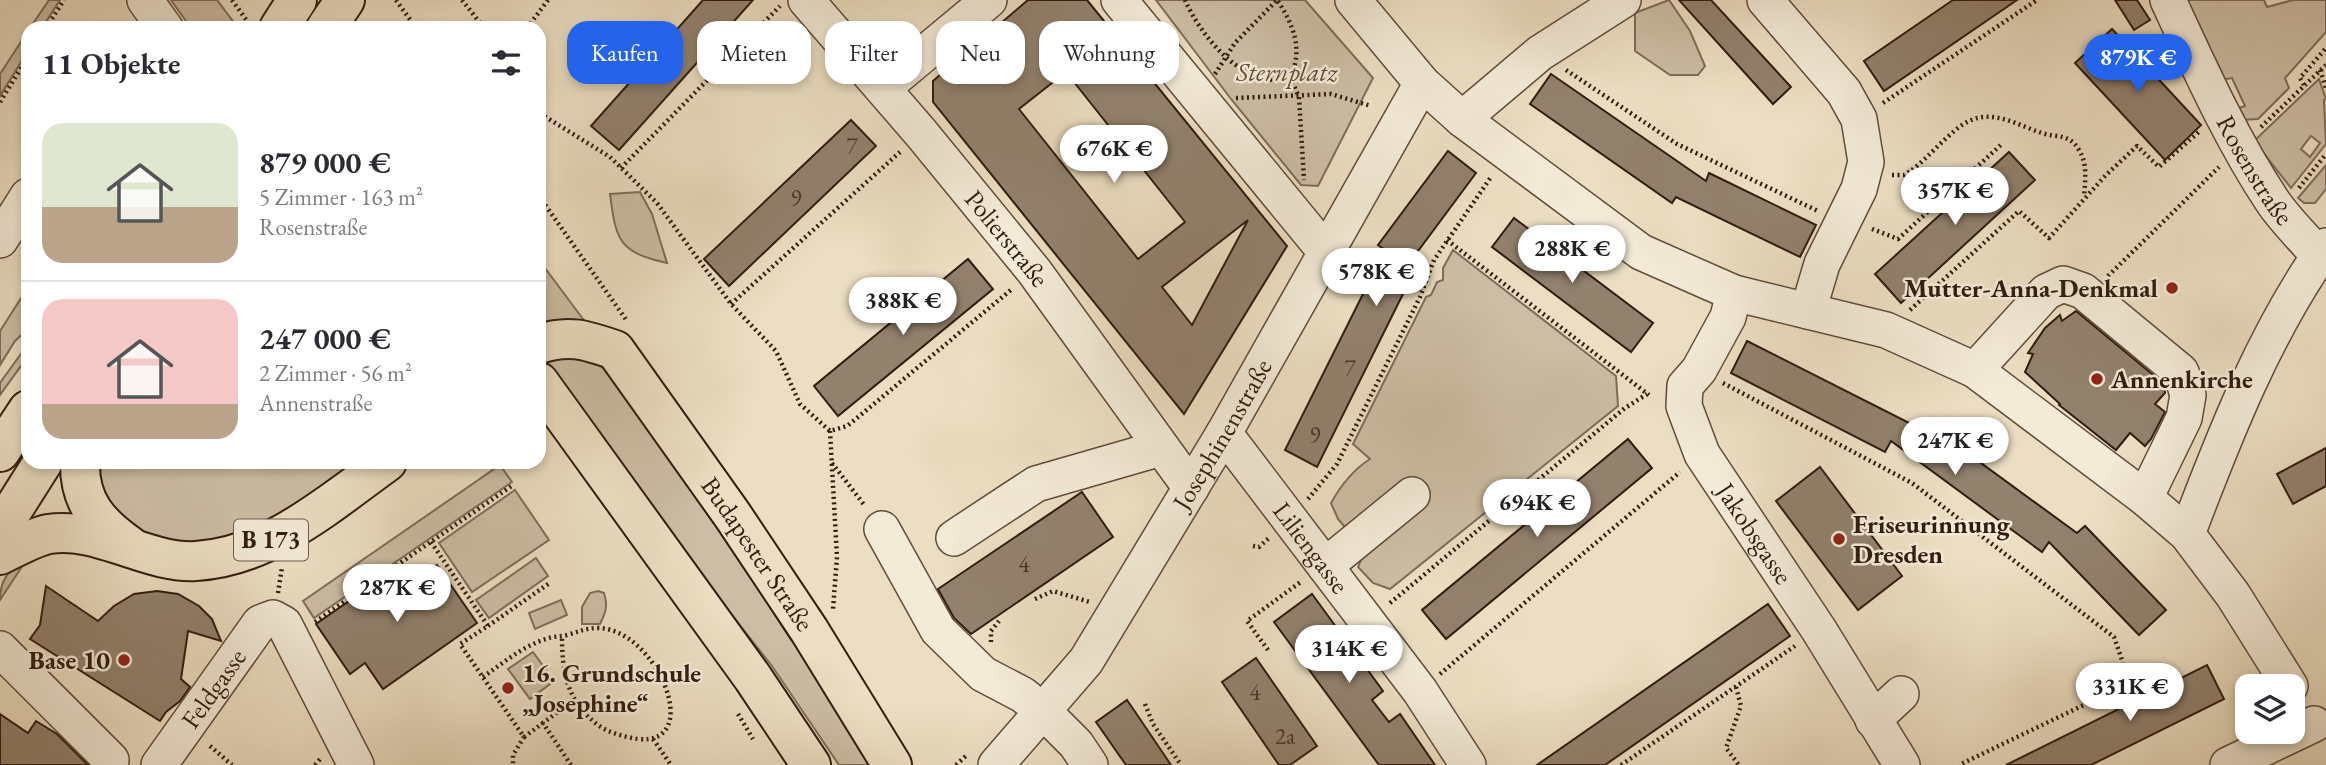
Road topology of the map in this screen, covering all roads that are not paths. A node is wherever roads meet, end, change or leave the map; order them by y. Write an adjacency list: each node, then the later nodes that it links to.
1 (297, 0): 11 (main road)
2 (345, 0): 12 (main road)
3 (806, 0): 15 (street, Polierstraße)
4 (989, 0): 15 (street)
5 (1119, 0): 19 (street)
6 (1353, 0): 14 (street)
7 (1623, 0): 16 (street)
8 (1765, 0): 22 (street)
9 (2145, 0): 13 (street)
10 (2168, 0): 13 (street, Rosenstraße)
11 (284, 21)
12 (331, 21)
13 (2196, 61): 20 (street, Rosenstraße)
14 (1422, 83): 16 (street); 19 (street, Josephinenstraße)
15 (883, 88): 28 (street, Polierstraße)
16 (1462, 119): 21 (street)
17 (21, 207): 18 (street)
18 (0, 240)
19 (1326, 251): 27 (street, Josephinenstraße)
20 (2323, 251): 37 (street)
21 (1734, 293): 22 (street); 47 (street, Jakobsgasse)
22 (1808, 312): 24 (street)
23 (546, 342): 53 (main road, Budapester Straße)
24 (1975, 370): 34 (street); 34 (street)
25 (546, 398): 26 (main road)
26 (555, 418): 52 (main road)
27 (1224, 433): 32 (street, Josephinenstraße); 41 (street, Liliengasse)
28 (1161, 448): 32 (street, Polierstraße); 38 (street)
29 (39, 469): 36 (main road)
30 (81, 469): 39 (main road, B 173)
31 (377, 469): 39 (main road, B 173)
32 (1191, 488): 46 (street, Josephinenstraße)
33 (1412, 495): 41 (street)
34 (2145, 498): 37 (street)
35 (882, 529): 46 (street)
36 (0, 530)
37 (2187, 534): 43 (street)
38 (954, 538)
39 (135, 549): 40 (main road)
40 (0, 555)
41 (1325, 566): 56 (street, Liliengasse)
42 (0, 649): 49 (street)
43 (2282, 674)
44 (1901, 694): 47 (street)
45 (2305, 709): 48 (street)
46 (1044, 712): 54 (street, Josephinenstraße); 55 (street)
47 (1873, 720): 57 (street, Jakobsgasse)
48 (2320, 732): 58 (street)
49 (111, 760)
50 (159, 765): 51 (street, Feldgasse)
51 (356, 765)
52 (811, 765)
53 (892, 765)
54 (996, 765)
55 (1090, 765)
56 (1468, 765)
57 (1902, 765)
58 (2230, 765)

